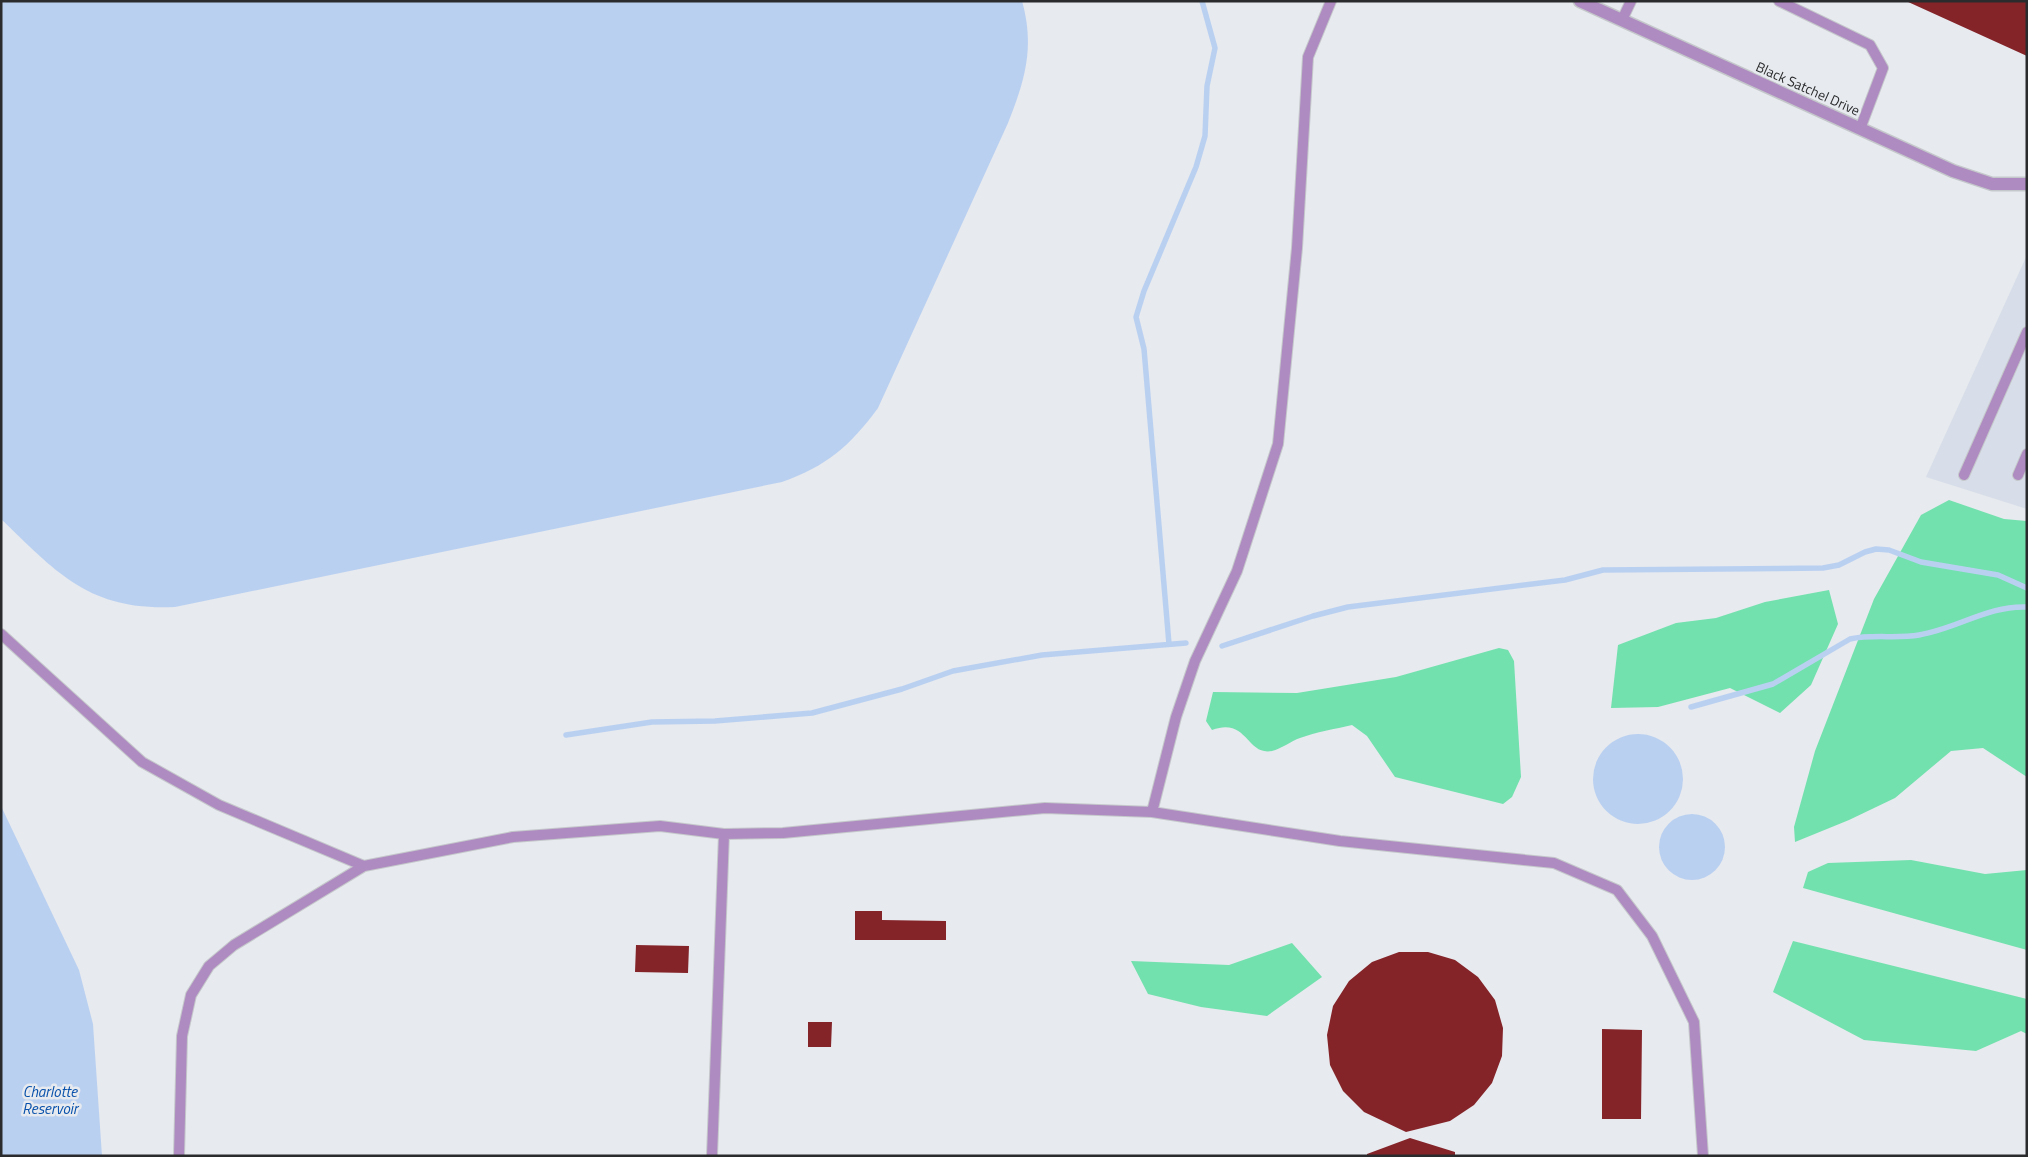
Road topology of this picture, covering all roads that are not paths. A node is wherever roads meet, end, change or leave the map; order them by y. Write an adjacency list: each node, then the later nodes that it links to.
1 (1330, 1): 13 (lane)
2 (1580, 1): 5 (street, Black Satchel Drive)
3 (1631, 1): 5 (lane)
4 (1779, 1): 6 (lane)
5 (1622, 20): 6 (street, Black Satchel Drive)
6 (1860, 129): 7 (street, Black Satchel Drive)
7 (2027, 184)
8 (2027, 332): 11 (lane)
9 (2027, 454): 10 (lane)
10 (2018, 475)
11 (1964, 476)
12 (1, 634): 15 (lane)
13 (1152, 812): 14 (lane); 18 (lane)
14 (724, 834): 15 (lane); 17 (lane)
15 (364, 866): 16 (lane)
16 (179, 1156)
17 (712, 1156)
18 (1703, 1156)

